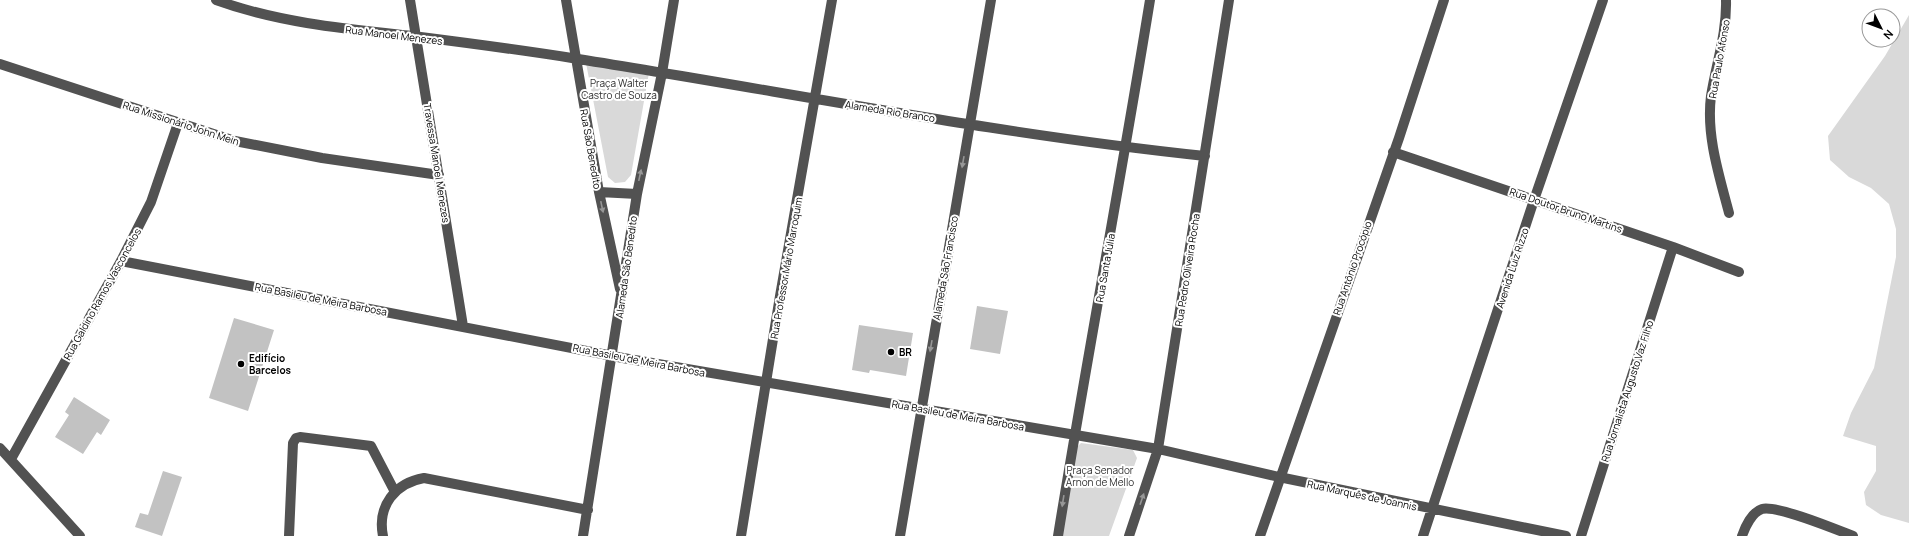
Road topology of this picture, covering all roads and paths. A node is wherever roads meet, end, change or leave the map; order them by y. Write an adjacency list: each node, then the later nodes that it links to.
1 (216, 0): 12 (street, Rua Manoel Menezes)
2 (410, 0): 12 (street, Travessa Manoel Menezes)
3 (566, 0): 13 (street, Rua São Benedito)
4 (674, 0): 15 (street, Alameda São Benedito)
5 (832, 0): 16 (street, Rua Professor Mário Marroquim)
6 (991, 0): 18 (street, Alameda São Francisco)
7 (1150, 0): 19 (street, Rua Santa Júlia)
8 (1229, 0): 21 (street, Rua Pedro Oliveira Rocha)
9 (1444, 0): 20 (street, Rua Antônio Procópio)
10 (1603, 0): 25 (street, Avenida Luiz Rizzo)
11 (1726, 0): 26 (street, Rua Paulo Afonso)
12 (417, 37): 13 (street, Rua Manoel Menezes); 22 (street, Travessa Manoel Menezes)
13 (575, 59): 15 (street, Alameda Rio Branco); 23 (street, Rua São Benedito)
14 (0, 64): 17 (street, Rua Missionário John Mein)
15 (662, 73): 16 (street, Alameda Rio Branco); 24 (street, Alameda São Benedito, one-way to 15)
16 (816, 99): 18 (street, Alameda Rio Branco); 33 (street, Rua Professor Mário Marroquim)
17 (178, 123): 22 (street, Rua Missionário John Mein); 28 (street, Rua Galdino Ramos Vasconcelos)
18 (970, 124): 19 (street, Alameda Rio Branco); 34 (street, Alameda São Francisco, one-way to 34)
19 (1126, 148): 21 (street, Alameda Rio Branco); 35 (street, Rua Santa Júlia)
20 (1393, 152): 25 (street, Rua Doutor Bruno Martins); 39 (street, Rua Antônio Procópio)
21 (1205, 156): 37 (street, Rua Pedro Oliveira Rocha)
22 (438, 175): 31 (street, Travessa Manoel Menezes)
23 (599, 192): 24 (street); 30 (street, Rua São Benedito, one-way to 30)
24 (636, 194): 30 (street, Alameda São Benedito)
25 (1534, 200): 27 (street, Rua Doutor Bruno Martins); 42 (street, Avenida Luiz Rizzo)
26 (1729, 213)
27 (1673, 247): 29 (street, Rua Doutor Bruno Martins); 54 (street, Rua Jornalista Augusto Vaz Filho)
28 (121, 261): 31 (street, Rua Basileu de Meira Barbosa); 38 (street, Rua Galdino Ramos Vasconcelos)
29 (1739, 272)
30 (621, 296): 32 (street, Alameda São Benedito)
31 (463, 326): 32 (street, Rua Basileu de Meira Barbosa)
32 (613, 355): 33 (street, Rua Basileu de Meira Barbosa); 41 (street, Alameda São Benedito)
33 (766, 383): 34 (street, Rua Basileu de Meira Barbosa); 47 (street, Rua Professor Mário Marroquim)
34 (921, 409): 35 (street, Rua Basileu de Meira Barbosa); 48 (street, Alameda São Francisco)
35 (1074, 434): 37 (street, Rua Basileu de Meira Barbosa); 49 (street, Rua Santa Júlia, one-way to 49)
36 (0, 448): 38 (street)
37 (1158, 449): 39 (street, Rua Marquês de Joannis); 50 (street, Rua Pedro Oliveira Rocha, one-way to 37)
38 (11, 459): 43 (street)
39 (1279, 477): 42 (street, Rua Marquês de Joannis); 51 (street, Rua Antônio Procópio)
40 (395, 492): 41 (street); 44 (street); 45 (street)
41 (588, 510): 46 (street, Alameda São Benedito)
42 (1432, 510): 52 (street, Avenida Luiz Rizzo); 53 (street, Rua Marquês de Joannis)
43 (80, 536)
44 (290, 536)
45 (383, 536)
46 (583, 536)
47 (741, 536)
48 (900, 536)
49 (1058, 536)
50 (1129, 536)
51 (1260, 536)
52 (1423, 536)
53 (1566, 536)
54 (1581, 536)
55 (1742, 536): 56 (street)
56 (1853, 536)

